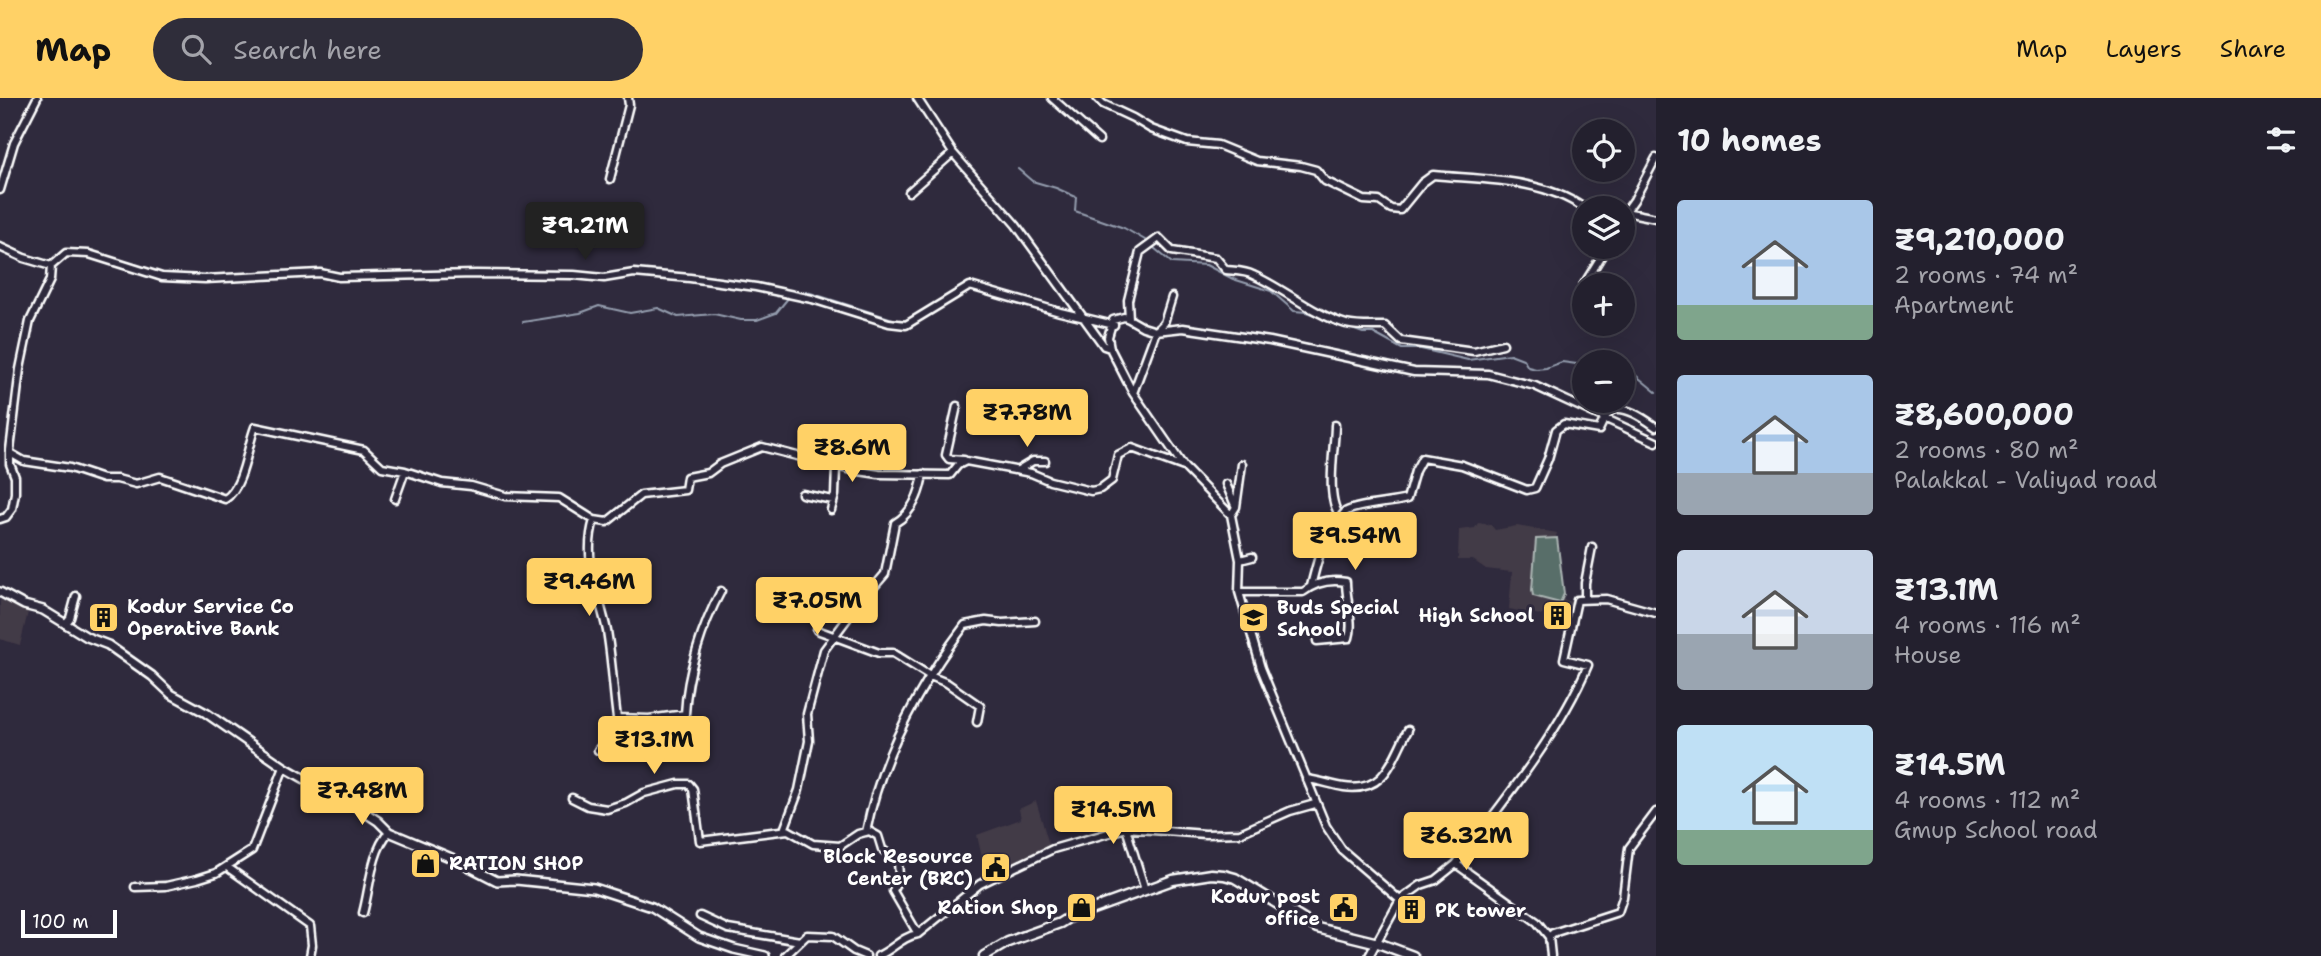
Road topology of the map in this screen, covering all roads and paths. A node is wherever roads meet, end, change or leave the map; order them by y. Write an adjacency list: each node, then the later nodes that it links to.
1 (628, 98): 9 (street)
2 (917, 98): 7 (street)
3 (1052, 98): 6 (street)
4 (1097, 98): 13 (street)
5 (36, 100): 10 (street)
6 (1099, 140)
7 (953, 153): 11 (street); 19 (street)
8 (1656, 158): 12 (street)
9 (610, 179)
10 (0, 190)
11 (909, 192)
12 (1635, 198)
13 (1572, 201)
14 (1635, 216): 15 (street)
15 (1656, 218)
16 (0, 247): 17 (street)
17 (51, 266): 19 (street); 31 (street)
18 (1172, 296): 22 (street)
19 (1084, 318): 21 (street); 24 (street)
20 (1129, 319): 21 (street); 22 (street); 23 (street)
21 (1114, 325): 24 (street)
22 (1156, 331): 25 (street); 27 (street)
23 (1503, 344)
24 (1110, 348): 25 (street)
25 (1133, 393): 36 (street)
26 (957, 406): 32 (street)
27 (1604, 420): 29 (street); 30 (street); 47 (street)
28 (1335, 425): 47 (street)
29 (1656, 427)
30 (1656, 442)
31 (10, 453): 38 (street); 48 (street)
32 (966, 461): 37 (street); 39 (street)
33 (1045, 461): 37 (street)
34 (1242, 464): 44 (street)
35 (836, 467): 39 (street); 43 (street); 49 (street)
36 (1184, 467): 37 (street); 46 (street)
37 (1018, 470)
38 (405, 471): 42 (street); 49 (street)
39 (923, 474): 63 (street)
40 (1226, 484): 44 (street)
41 (802, 494): 43 (street)
42 (395, 499)
43 (833, 500): 45 (street)
44 (1236, 507): 46 (street)
45 (831, 510)
46 (1231, 515): 52 (street)
47 (1342, 516): 53 (street)
48 (0, 519)
49 (594, 520): 66 (street)
50 (1592, 547): 58 (street)
51 (1252, 557): 52 (street)
52 (1240, 560): 56 (street)
53 (1311, 586): 56 (street); 64 (street)
54 (721, 591): 66 (street)
55 (0, 592): 61 (street)
56 (1239, 592): 71 (street)
57 (76, 596): 61 (street)
58 (1586, 598): 59 (street); 79 (street)
59 (1656, 613)
60 (1035, 621): 65 (street)
61 (65, 624): 70 (street)
62 (817, 630): 63 (street)
63 (834, 636): 65 (street); 76 (street)
64 (1317, 640)
65 (930, 676): 67 (street); 78 (street)
66 (617, 718): 69 (street)
67 (977, 722)
68 (1408, 730): 71 (street)
69 (598, 750)
70 (284, 767): 77 (street); 80 (street)
71 (1306, 779): 73 (street)
72 (572, 798): 76 (street)
73 (1315, 804): 75 (street); 83 (street)
74 (1656, 812): 87 (street)
75 (1126, 828): 82 (street); 86 (street)
76 (784, 830): 78 (street)
77 (389, 832): 84 (street); 91 (street)
78 (866, 832): 86 (street)
79 (1456, 864): 83 (street); 87 (street)
80 (227, 867): 81 (street); 90 (street)
81 (135, 887)
82 (1145, 890): 89 (main road); 95 (main road)
83 (1400, 900): 89 (street)
84 (363, 914)
85 (700, 916): 88 (street)
86 (918, 934): 94 (street)
87 (1549, 937): 98 (street)
88 (800, 942): 92 (street); 93 (street)
89 (1378, 943): 96 (street); 97 (main road)
90 (310, 956)
91 (765, 956)
92 (785, 956)
93 (866, 956)
94 (878, 956)
95 (984, 956)
96 (1369, 956)
97 (1413, 956)
98 (1551, 956)

